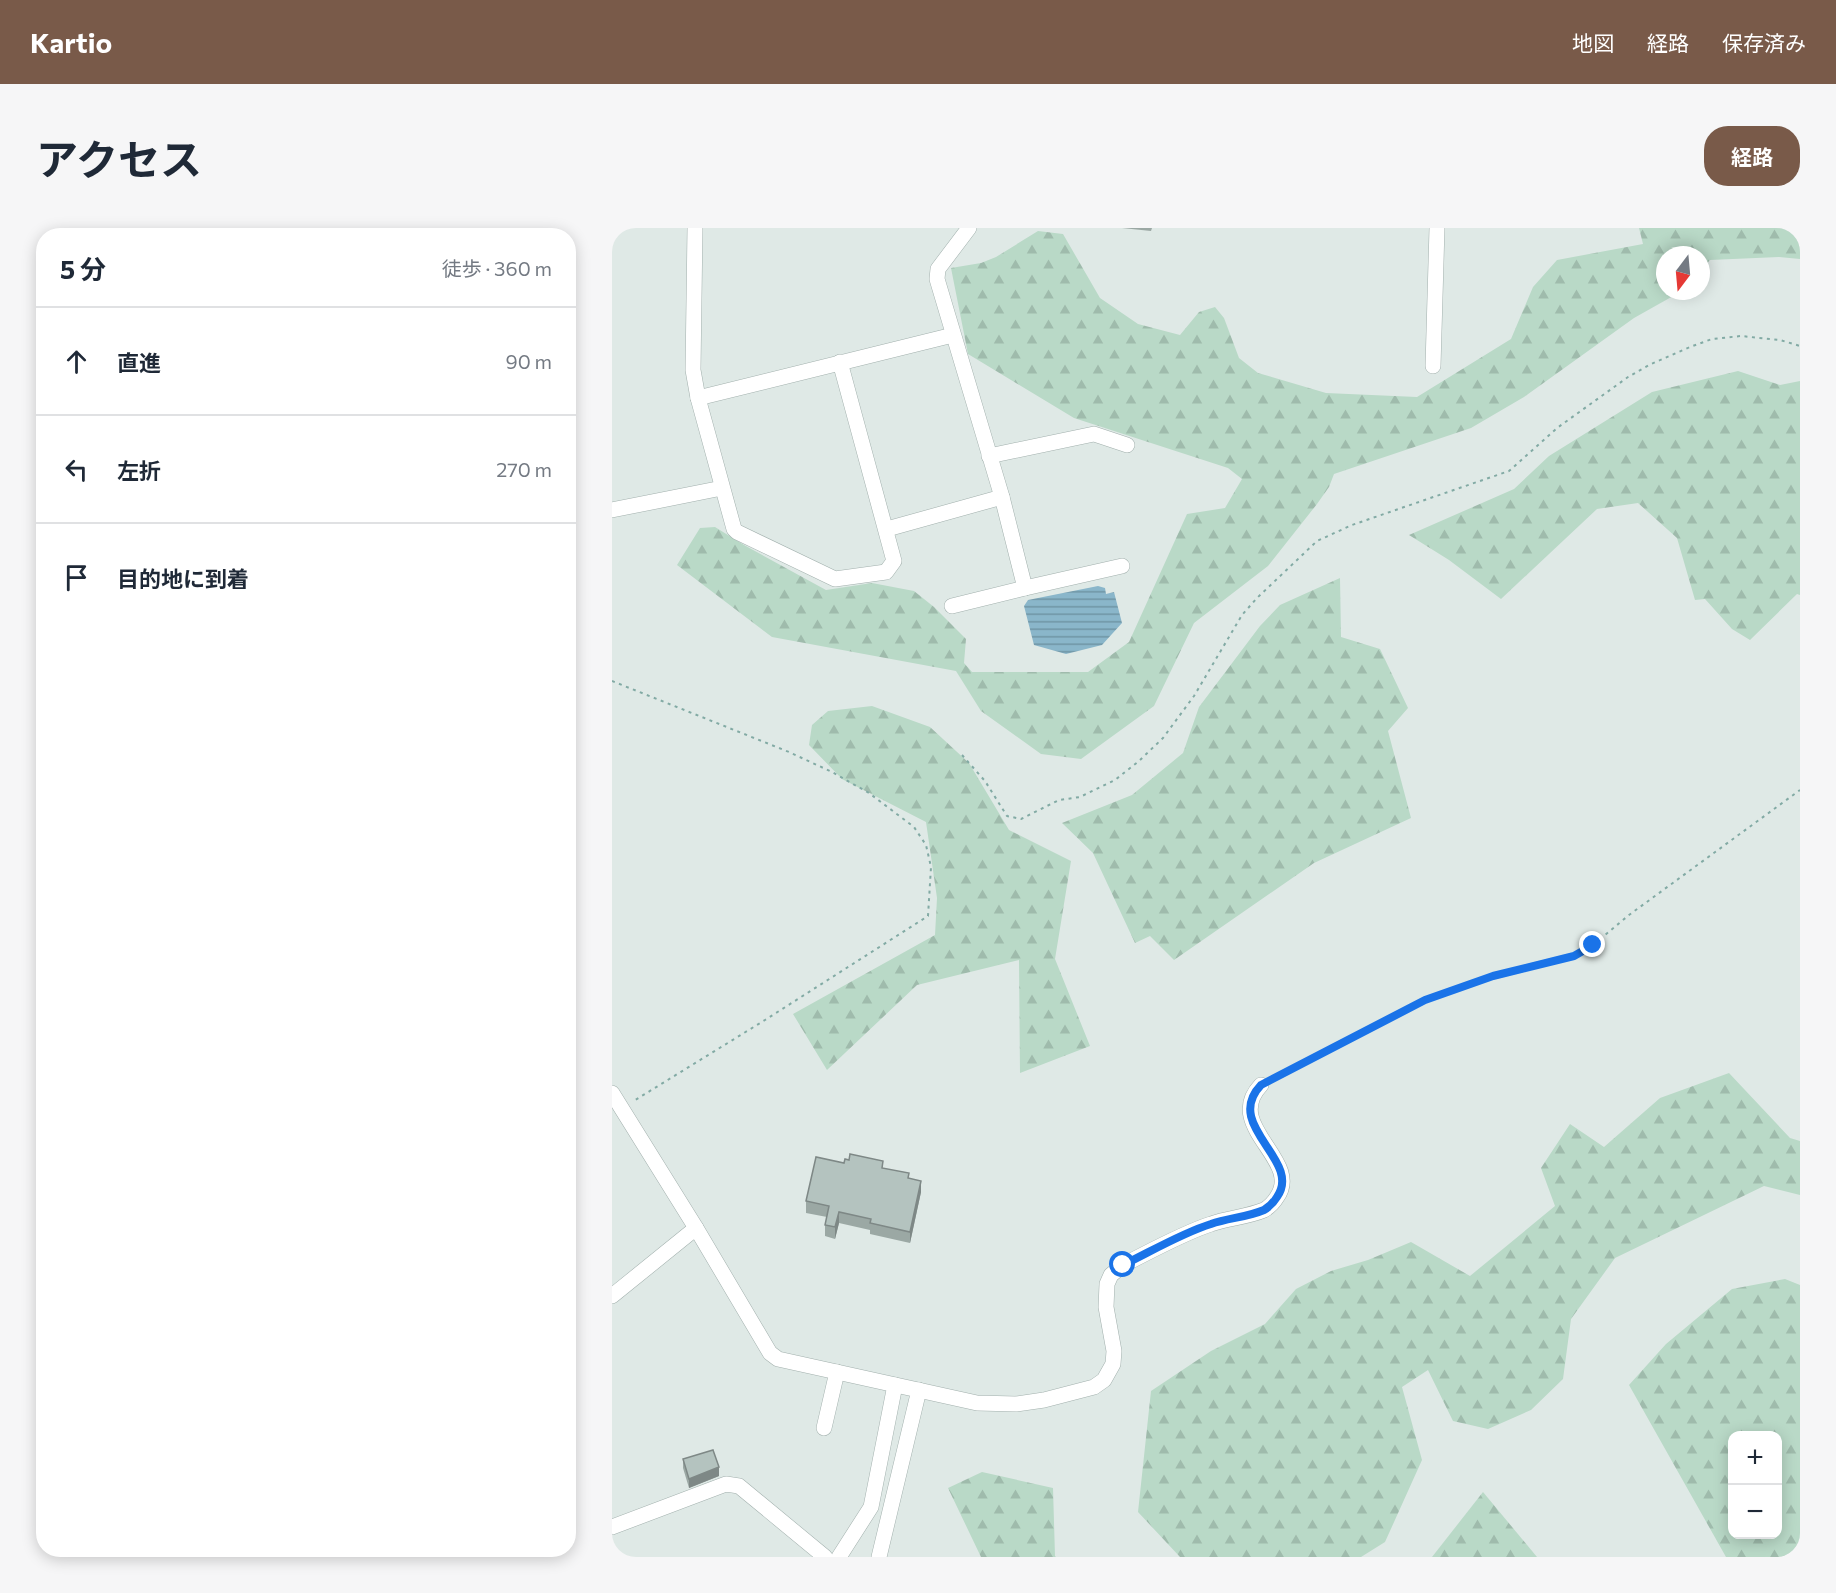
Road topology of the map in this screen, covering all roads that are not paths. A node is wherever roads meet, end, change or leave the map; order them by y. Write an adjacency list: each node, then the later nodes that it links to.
1 (695, 228): 7 (street)
2 (969, 228): 4 (street)
3 (1437, 228): 6 (street)
4 (953, 335): 5 (street); 9 (street)
5 (840, 362): 7 (street); 13 (street)
6 (1433, 366)
7 (698, 398): 10 (street)
8 (1127, 445): 9 (street)
9 (989, 456): 11 (street)
10 (722, 488): 12 (street); 13 (street)
11 (1002, 497): 13 (street); 15 (street)
12 (612, 510)
13 (887, 529)
14 (1122, 566): 15 (street)
15 (1025, 588): 16 (street)
16 (952, 606)
17 (1261, 1085): 23 (street)
18 (612, 1093): 19 (street)
19 (696, 1228): 20 (street); 21 (street)
20 (612, 1296)
21 (837, 1372): 22 (street); 24 (street)
22 (895, 1385): 23 (street); 27 (street)
23 (919, 1390): 28 (street)
24 (824, 1428)
25 (612, 1527): 26 (street)
26 (825, 1557)
27 (839, 1557)
28 (879, 1557)

